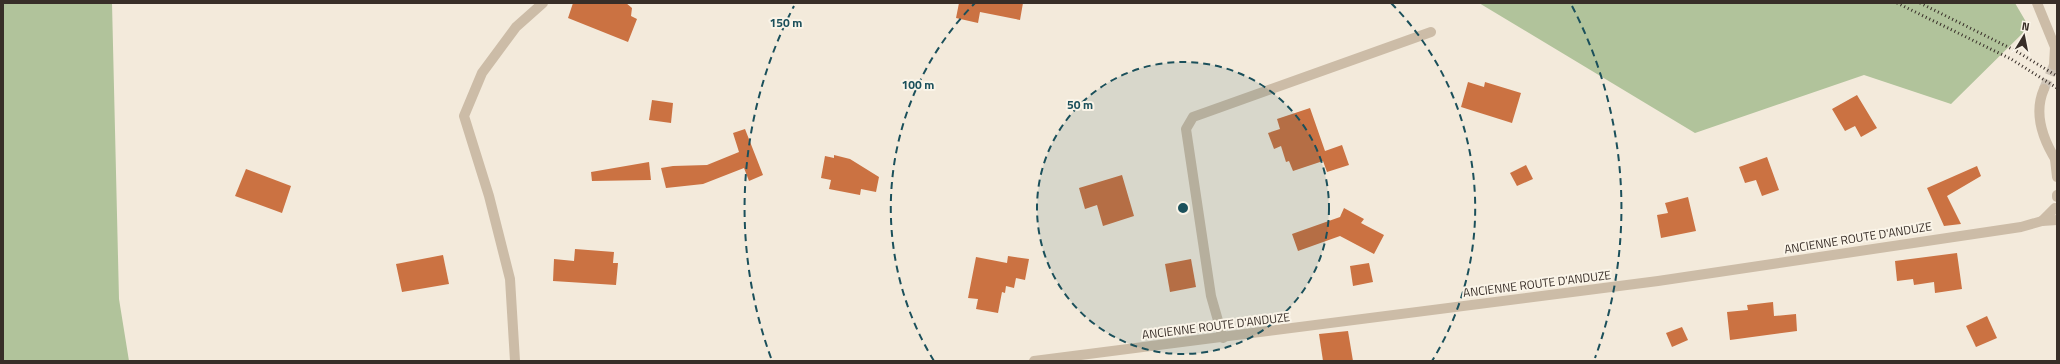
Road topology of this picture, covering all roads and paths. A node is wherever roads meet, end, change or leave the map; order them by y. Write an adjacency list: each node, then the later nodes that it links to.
1 (543, 3): 12 (street)
2 (2037, 3): 4 (street)
3 (1431, 32): 11 (street)
4 (2054, 65)
5 (2044, 89): 6 (street)
6 (2056, 160): 7 (street)
7 (2057, 177)
8 (2056, 202): 10 (street, ANCIENNE ROUTE D'ANDUZE)
9 (2057, 220): 10 (street, ANCIENNE ROUTE D'ANDUZE)
10 (2042, 221): 11 (street, ANCIENNE ROUTE D'ANDUZE)
11 (1223, 338): 13 (street, ANCIENNE ROUTE D'ANDUZE)
12 (515, 361)
13 (1034, 361)

